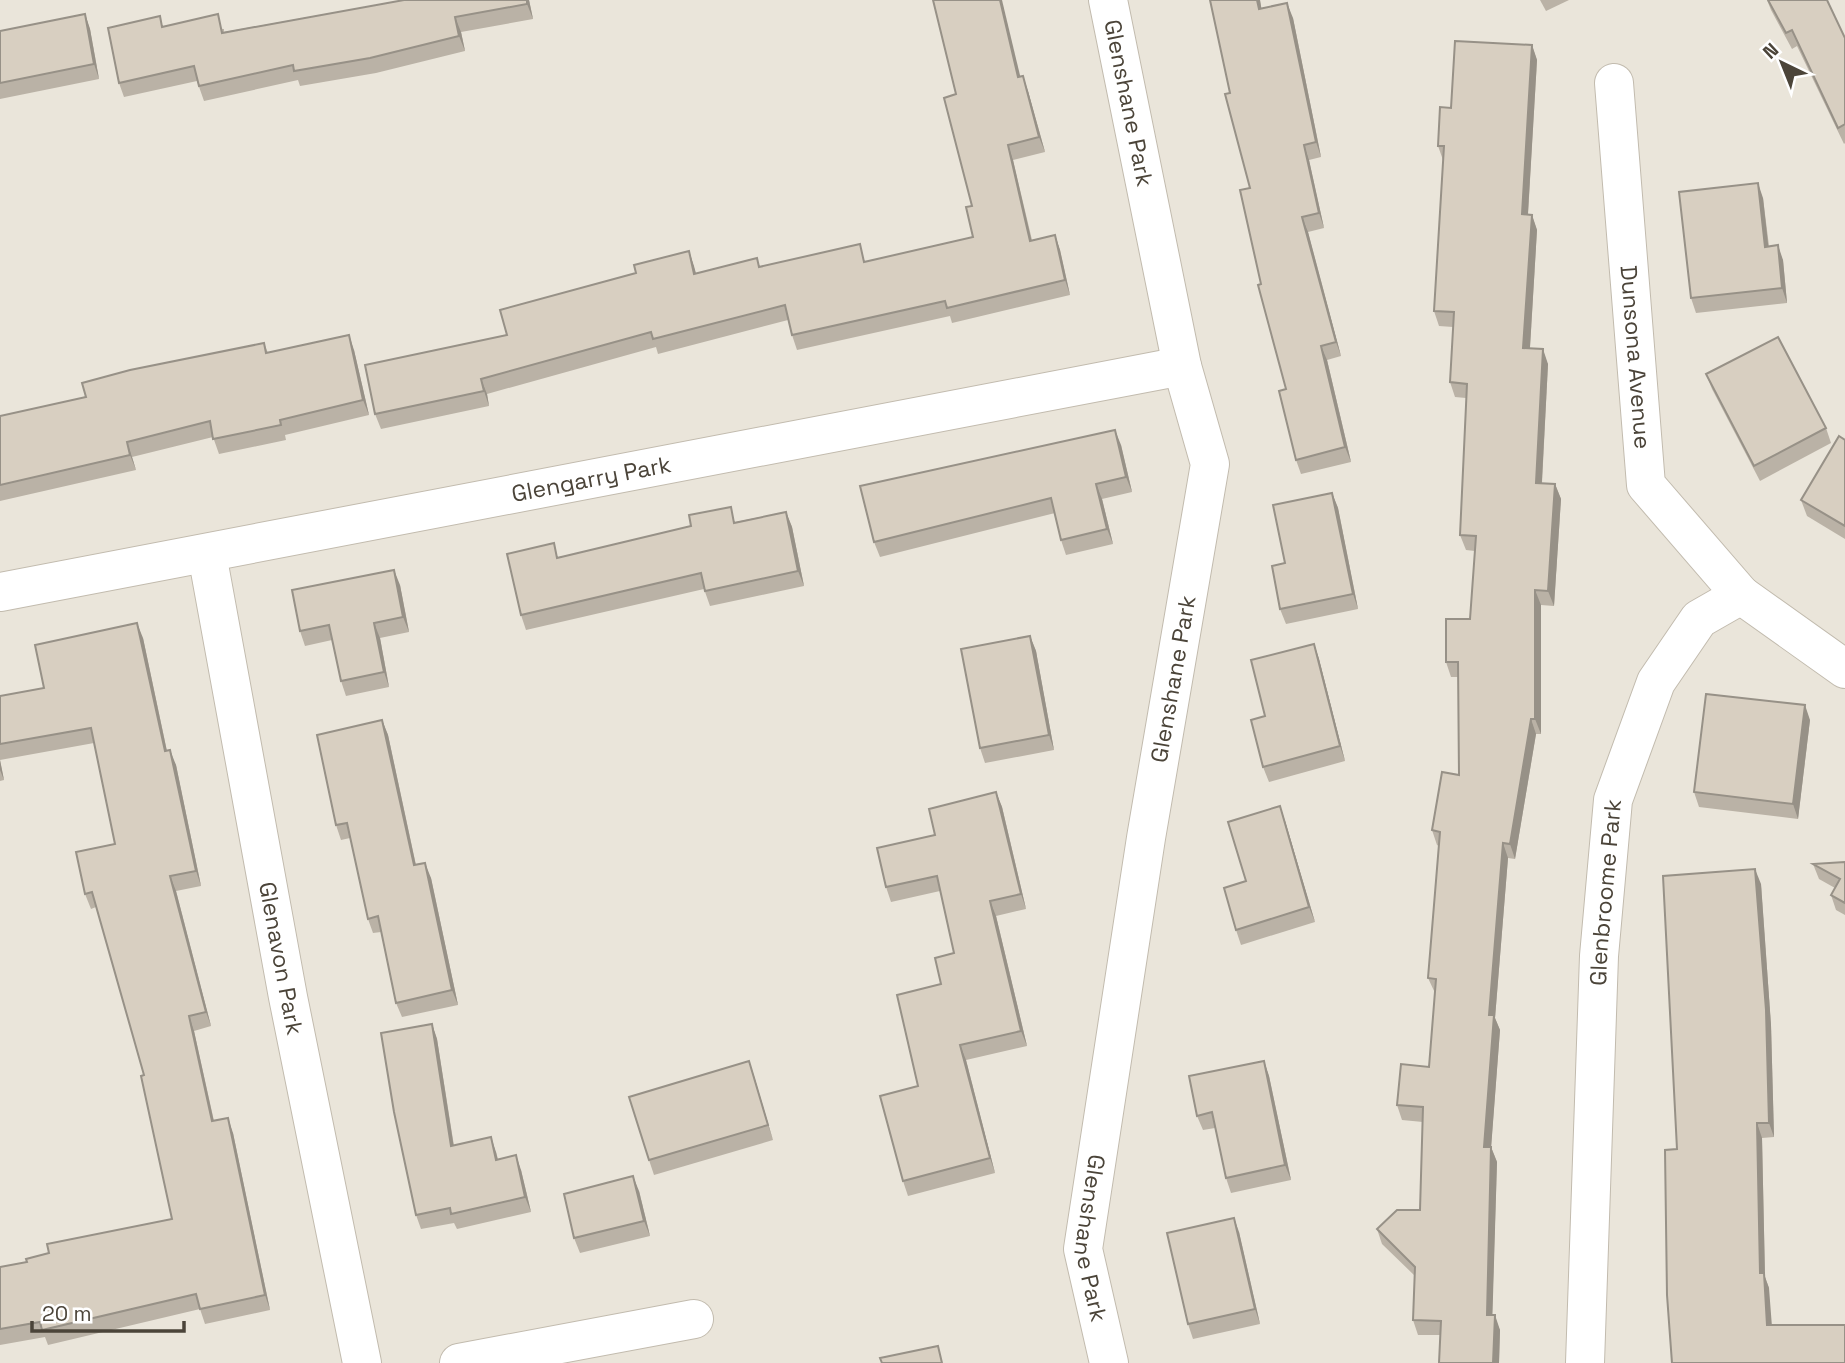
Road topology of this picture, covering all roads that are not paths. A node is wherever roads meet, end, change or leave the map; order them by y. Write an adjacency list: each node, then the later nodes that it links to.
1 (1108, 0): 3 (street, Glenshane Park)
2 (1614, 83): 6 (street, Dunsona Avenue)
3 (1182, 366): 4 (street, Glengarry Park); 11 (street, Glenshane Park)
4 (207, 554): 5 (street, Glengarry Park); 9 (street, Glenavon Park)
5 (0, 592)
6 (1741, 595): 7 (street); 12 (street, Glenbroome Park)
7 (1845, 669)
8 (694, 1319): 10 (street)
9 (362, 1363)
10 (459, 1363)
11 (1109, 1363)
12 (1585, 1363)

